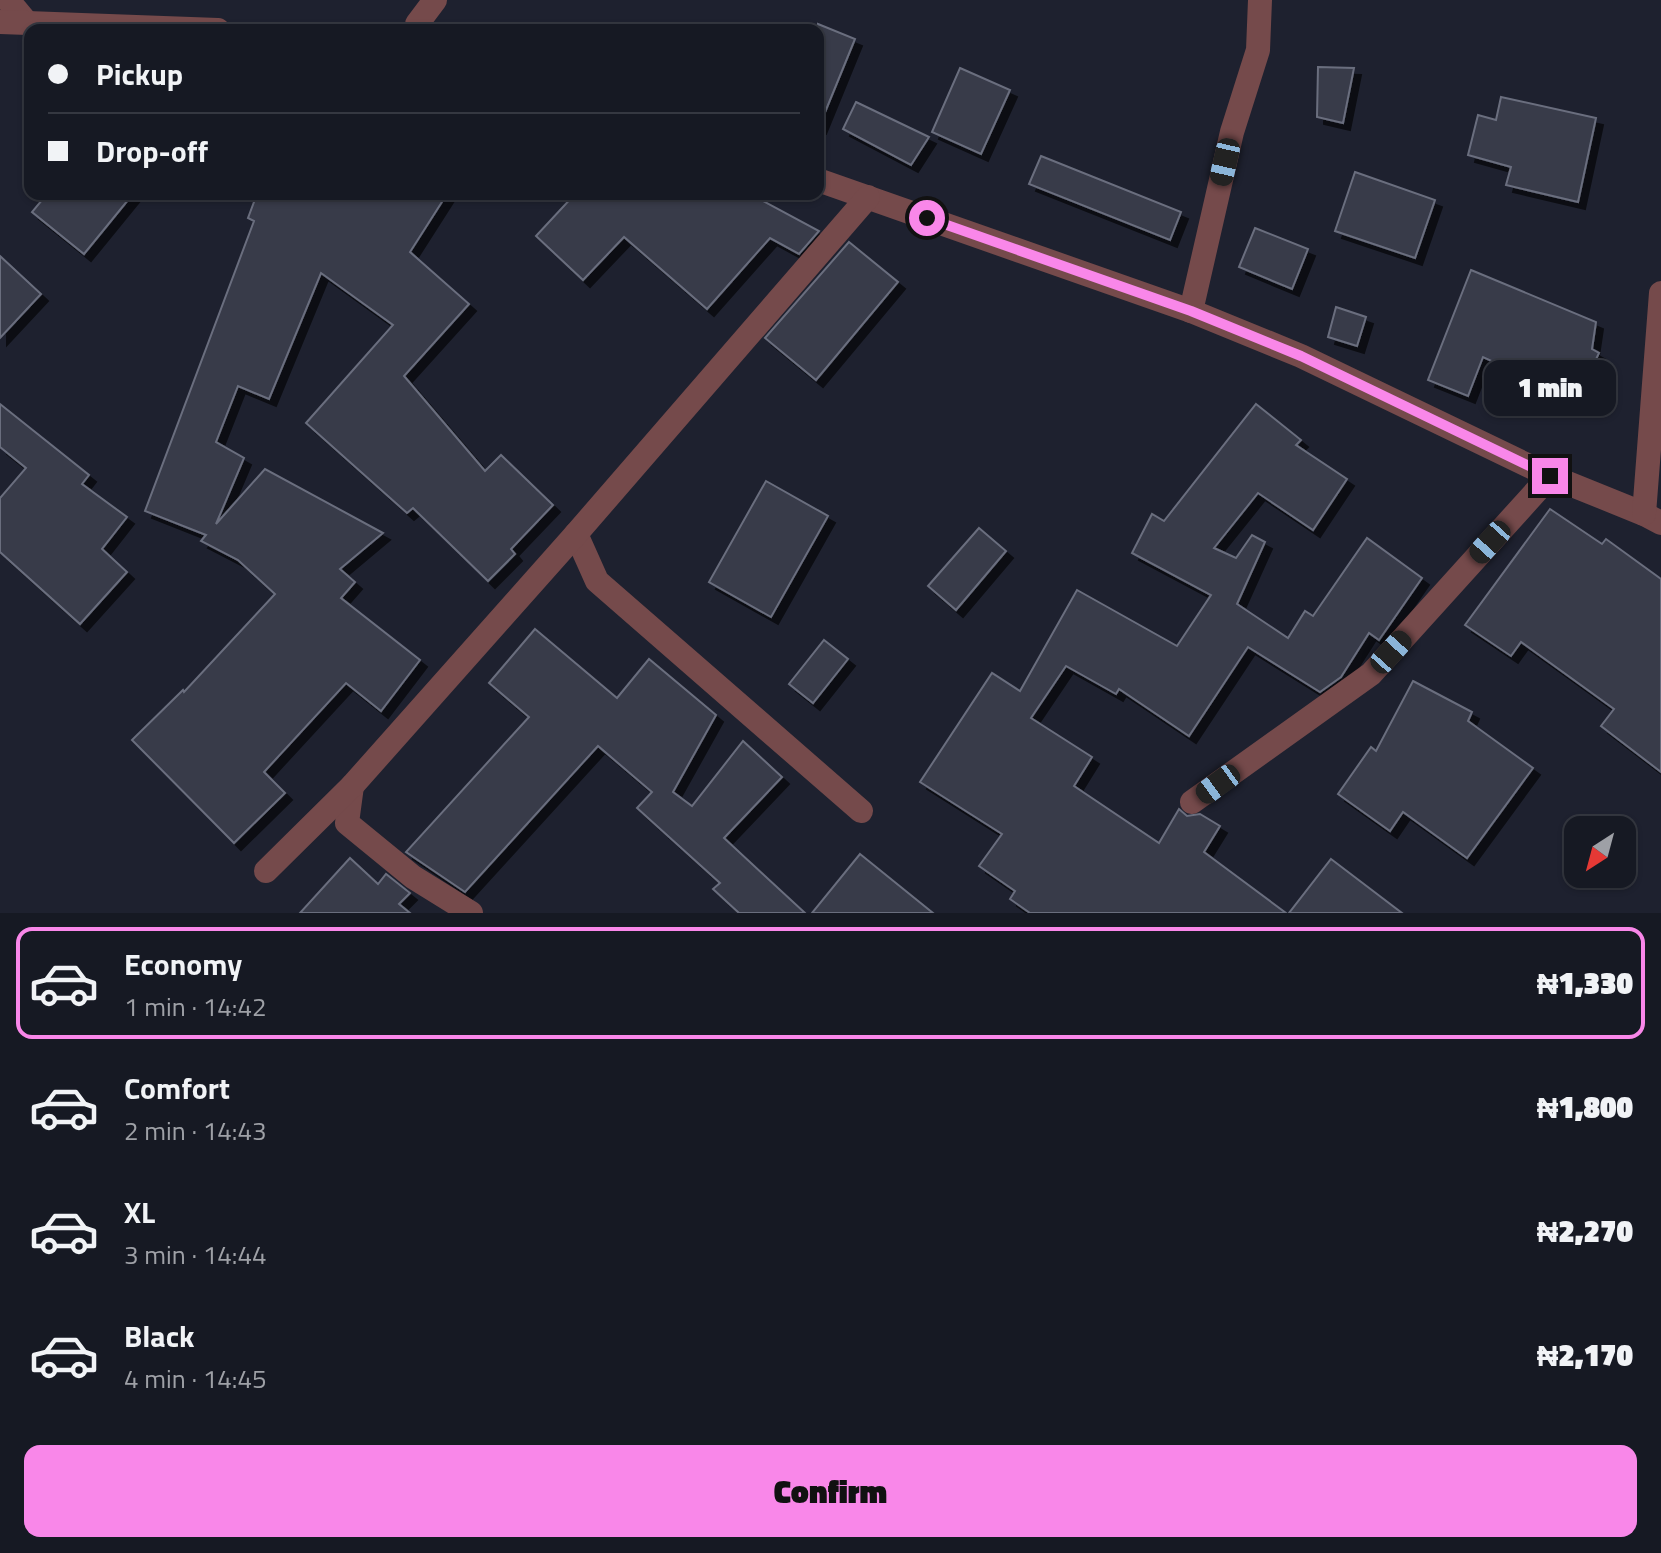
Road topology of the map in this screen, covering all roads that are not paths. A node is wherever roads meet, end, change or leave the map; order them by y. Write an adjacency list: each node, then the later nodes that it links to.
1 (8, 0): 5 (street)
2 (435, 0): 7 (street)
3 (1260, 0): 11 (street)
4 (0, 22): 5 (street)
5 (27, 23): 6 (street)
6 (54, 24)
7 (417, 24)
8 (824, 182): 9 (street)
9 (868, 197): 11 (street); 14 (street)
10 (1661, 293): 13 (street)
11 (1191, 311): 12 (street)
12 (1550, 476): 13 (street); 16 (street)
13 (1652, 519)
14 (576, 534): 15 (street); 17 (street)
15 (352, 786): 18 (street); 19 (street)
16 (1192, 802)
17 (861, 811)
18 (266, 871)
19 (471, 913)

